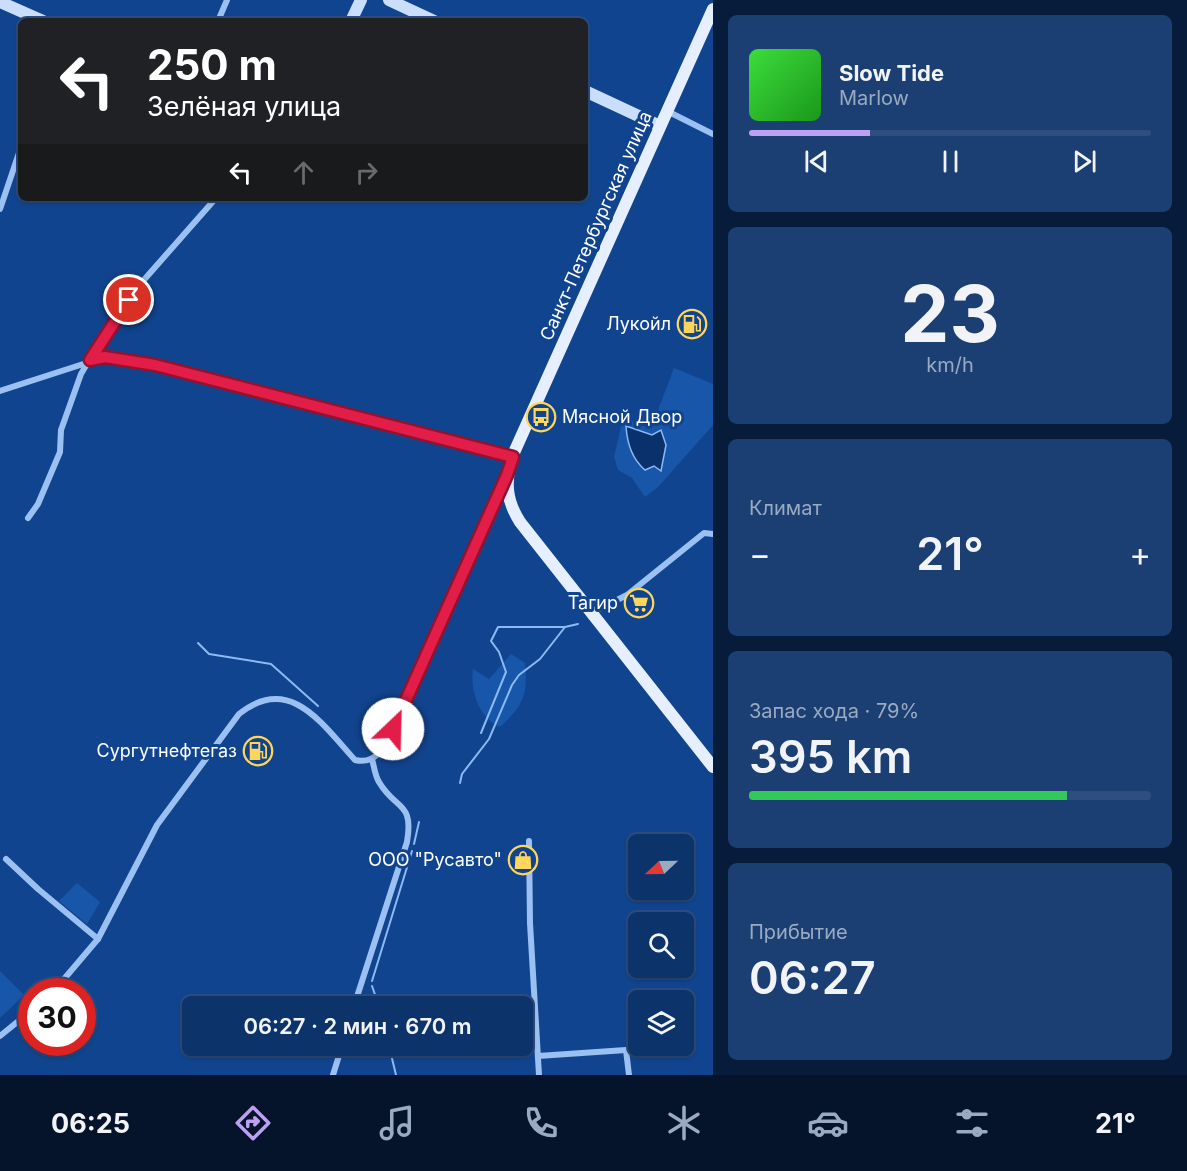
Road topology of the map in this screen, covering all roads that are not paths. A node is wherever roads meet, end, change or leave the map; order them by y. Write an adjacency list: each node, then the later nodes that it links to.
1 (227, 0): 7 (street)
2 (361, 0): 8 (street)
3 (389, 0): 9 (street)
4 (0, 2): 6 (street)
5 (713, 9): 11 (main road, Санкт-Петербургская улица)
6 (36, 18)
7 (219, 18)
8 (352, 18)
9 (428, 18)
10 (588, 92): 12 (street)
11 (667, 111): 12 (main road, Санкт-Петербургская улица); 13 (street)
12 (660, 126): 19 (main road, Санкт-Петербургская улица)
13 (713, 134)
14 (18, 156): 16 (street)
15 (213, 201): 17 (street)
16 (0, 209)
17 (90, 360): 18 (street); 19 (street); 21 (street)
18 (0, 391)
19 (513, 457): 20 (main road, Санкт-Петербургская улица)
20 (507, 475): 23 (main road); 24 (street)
21 (28, 518)
22 (713, 534): 23 (street)
23 (591, 613): 25 (main road)
24 (372, 759): 28 (street); 30 (street)
25 (713, 767)
26 (529, 841): 34 (street)
27 (6, 859): 28 (street)
28 (98, 939): 29 (street)
29 (65, 978)
30 (357, 996)
31 (18, 1021): 32 (street)
32 (0, 1035)
33 (339, 1056): 35 (street)
34 (538, 1056): 36 (street); 37 (street)
35 (333, 1075)
36 (539, 1075)
37 (628, 1075)

